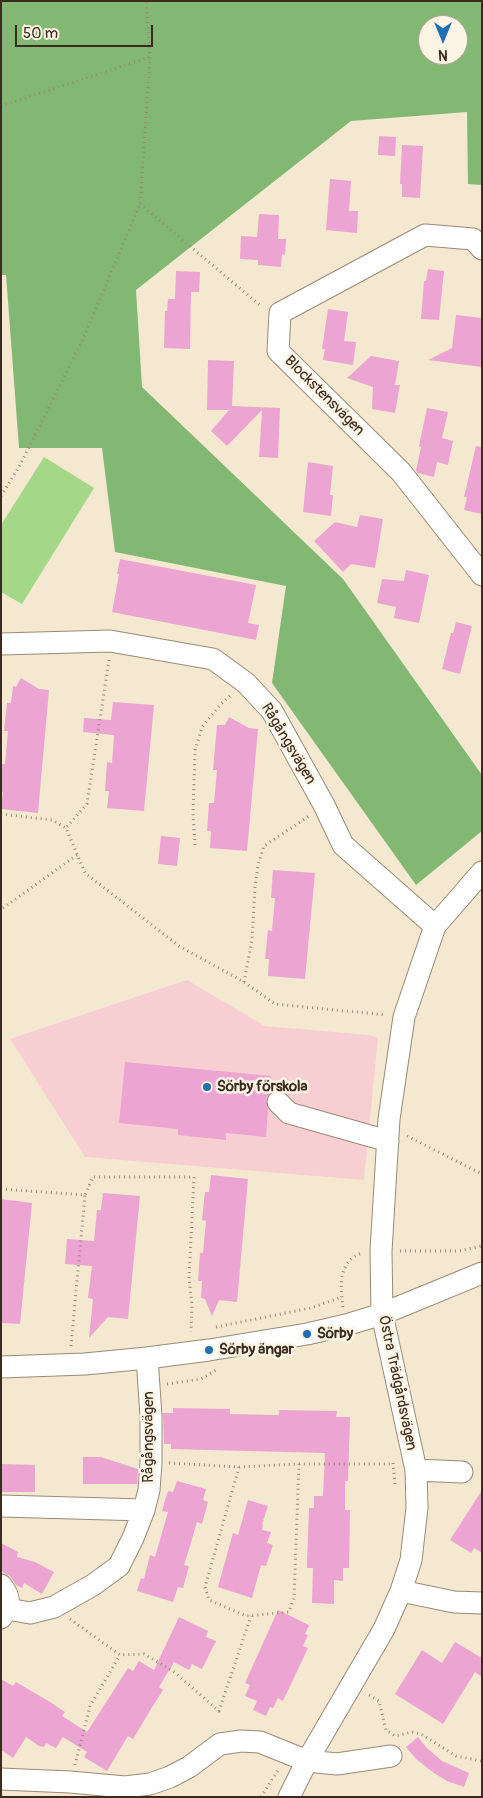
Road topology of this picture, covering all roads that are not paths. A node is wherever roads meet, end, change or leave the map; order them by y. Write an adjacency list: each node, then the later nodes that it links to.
1 (482, 249): 2 (street, Blockstensvägen)
2 (482, 575)
3 (1, 644): 5 (street, Rågångsvägen)
4 (482, 872): 5 (street, Östra Trädgårdsvägen)
5 (435, 926): 7 (street, Östra Trädgårdsvägen)
6 (278, 1102): 7 (street)
7 (388, 1141): 9 (street, Östra Trädgårdsvägen)
8 (482, 1273): 9 (street)
9 (382, 1314): 10 (street); 12 (street, Östra Trädgårdsvägen)
10 (147, 1358): 11 (street); 15 (street, Rågångsvägen)
11 (1, 1367)
12 (416, 1470): 13 (street); 17 (street, Östra Trädgårdsvägen)
13 (462, 1472)
14 (1, 1506): 15 (street)
15 (144, 1510): 19 (street, Rågångsvägen)
16 (1, 1585): 19 (street)
17 (401, 1591): 18 (street); 21 (street, Östra Trädgårdsvägen)
18 (482, 1603)
19 (5, 1613)
20 (391, 1756): 21 (street)
21 (298, 1757): 22 (street); 23 (street, Östra Trädgårdsvägen)
22 (1, 1779)
23 (288, 1797)

